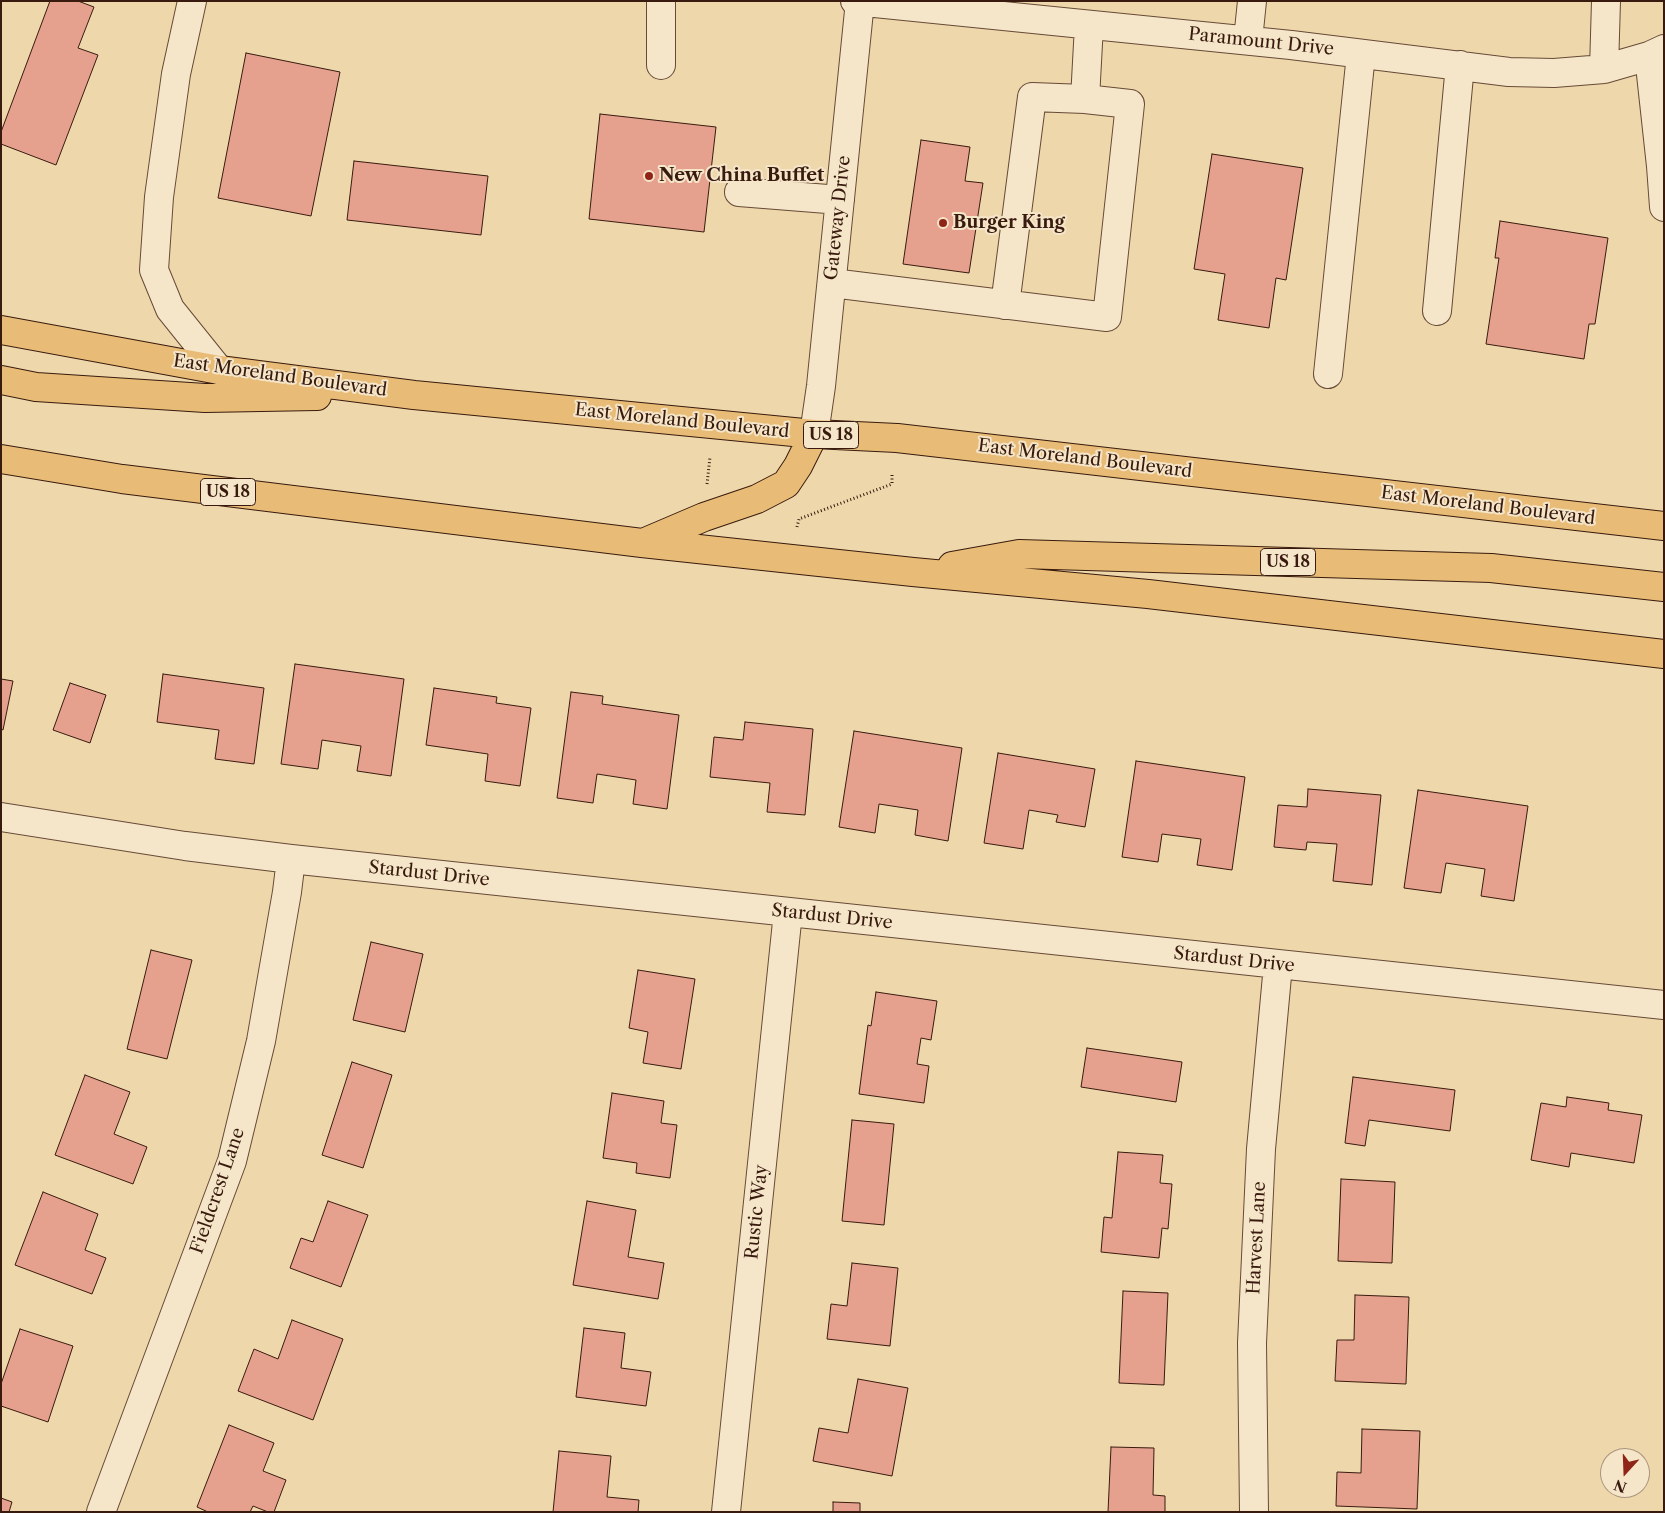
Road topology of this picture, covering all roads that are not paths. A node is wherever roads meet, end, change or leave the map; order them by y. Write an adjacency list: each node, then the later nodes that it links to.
1 (192, 1): 22 (street)
2 (661, 1): 11 (street)
3 (855, 1): 6 (street, Paramount Drive)
4 (1252, 1): 8 (street)
5 (1606, 1): 13 (street)
6 (860, 2): 7 (street, Paramount Drive); 16 (street, Gateway Drive)
7 (1089, 25): 8 (street, Paramount Drive); 14 (street)
8 (1248, 40): 10 (street, Paramount Drive)
9 (1656, 52): 13 (street, Paramount Drive); 17 (street)
10 (1361, 54): 12 (street, Paramount Drive); 23 (street)
11 (661, 65)
12 (1460, 65): 13 (street, Paramount Drive); 20 (street)
13 (1604, 69)
14 (1085, 99): 19 (street); 19 (street)
15 (739, 192): 16 (street)
16 (840, 200): 18 (street, Gateway Drive)
17 (1664, 206)
18 (832, 283): 19 (street); 26 (street, Gateway Drive)
19 (1005, 304)
20 (1437, 311)
21 (1, 330): 22 (main road, East Moreland Boulevard / US 18)
22 (219, 370): 25 (main road, East Moreland Boulevard / US 18)
23 (1328, 374)
24 (1, 380): 25 (main road)
25 (414, 395): 26 (main road, East Moreland Boulevard / US 18)
26 (814, 434): 28 (main road, East Moreland Boulevard / US 18); 29 (main road)
27 (1, 458): 29 (main road, US 18)
28 (1664, 526)
29 (642, 543): 30 (main road, US 18)
30 (914, 572): 31 (main road, US 18); 32 (main road)
31 (1664, 587)
32 (1662, 654)
33 (1, 817): 34 (street, Stardust Drive)
34 (291, 859): 35 (street, Stardust Drive); 38 (street, Fieldcrest Lane)
35 (788, 912): 36 (street, Stardust Drive); 39 (street, Rustic Way)
36 (1278, 965): 37 (street, Stardust Drive); 40 (street, Harvest Lane)
37 (1664, 1005)
38 (100, 1512)
39 (726, 1512)
40 (1254, 1512)

